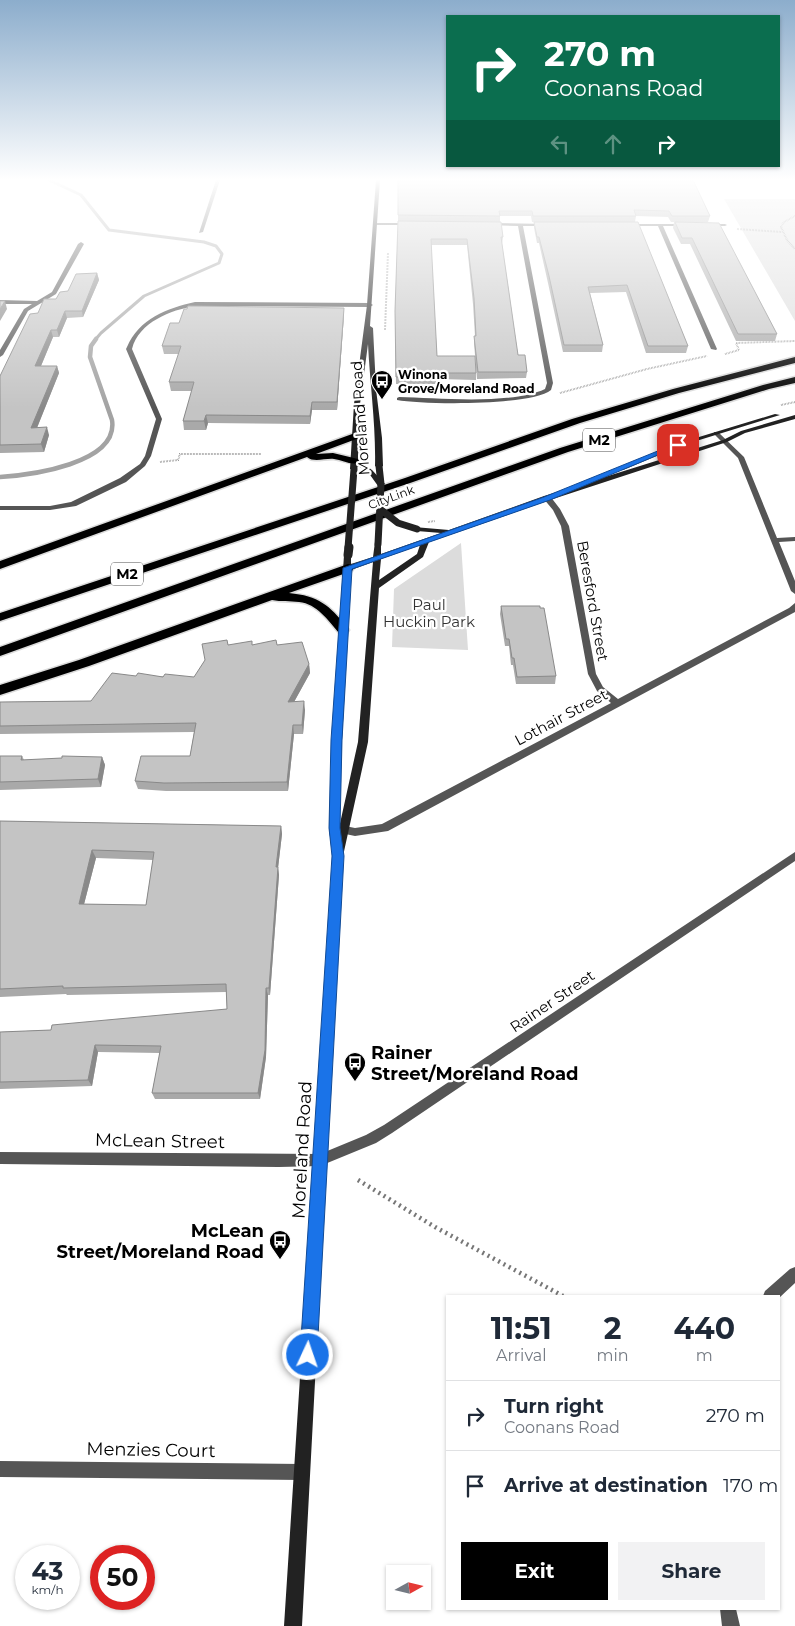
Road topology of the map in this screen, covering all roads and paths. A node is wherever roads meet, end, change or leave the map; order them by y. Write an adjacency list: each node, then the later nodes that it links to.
1 (74, 256): 7 (street)
2 (373, 256): 8 (main road, Moreland Road)
3 (388, 256): 9 (path)
4 (526, 256): 18 (street)
5 (674, 256): 11 (street)
6 (0, 302): 7 (street)
7 (36, 302): 12 (street)
8 (370, 304): 22 (main road, Moreland Road); 28 (main road, Moreland Road, bridge); 30 (street)
9 (385, 332)
10 (795, 342): 14 (path)
11 (714, 348)
12 (0, 355)
13 (711, 355): 17 (path)
14 (722, 355)
15 (795, 360): 43 (highway, CityLink / M2)
16 (795, 380): 45 (highway, CityLink / M2)
17 (558, 393)
18 (399, 398)
19 (795, 410): 21 (main road)
20 (795, 417): 23 (main road)
21 (716, 433): 23 (street); 29 (main road)
22 (355, 436): 26 (main road, Moreland Road); 27 (highway)
23 (725, 440): 29 (main road); 35 (street)
24 (180, 454): 25 (path)
25 (178, 460)
26 (354, 465): 27 (highway); 28 (main road); 38 (main road, Moreland Road, bridge)
27 (272, 467): 37 (highway)
28 (381, 484): 31 (main road, Moreland Road, bridge)
29 (547, 498): 32 (main road); 47 (street, Beresford Street)
30 (0, 508)
31 (380, 509): 32 (main road, bridge); 36 (main road, Moreland Road, bridge)
32 (452, 531): 34 (main road)
33 (795, 539): 35 (street)
34 (426, 540): 36 (main road); 39 (main road)
35 (775, 540): 40 (street)
36 (378, 556): 38 (main road); 39 (main road, Moreland Road)
37 (0, 565)
38 (348, 568): 41 (highway); 44 (main road, Moreland Road)
39 (376, 586): 48 (main road, Moreland Road)
40 (795, 591)
41 (268, 597): 44 (highway); 46 (highway)
42 (795, 606): 47 (street, Lothair Street)
43 (0, 617)
44 (343, 630): 48 (main road, Moreland Road)
45 (0, 652)
46 (0, 690)
47 (618, 704): 48 (street, Lothair Street)
48 (338, 829): 51 (main road, Moreland Road)
49 (795, 856): 51 (street, Rainer Street)
50 (0, 1158): 51 (street, McLean Street)
51 (320, 1160): 57 (main road, Moreland Road)
52 (358, 1180): 54 (path)
53 (795, 1274): 55 (street)
54 (561, 1295)
55 (771, 1295)
56 (0, 1469): 57 (street, Menzies Court)
57 (302, 1472): 59 (main road, Moreland Road)
58 (728, 1610): 60 (street)
59 (293, 1626)
60 (731, 1626)

